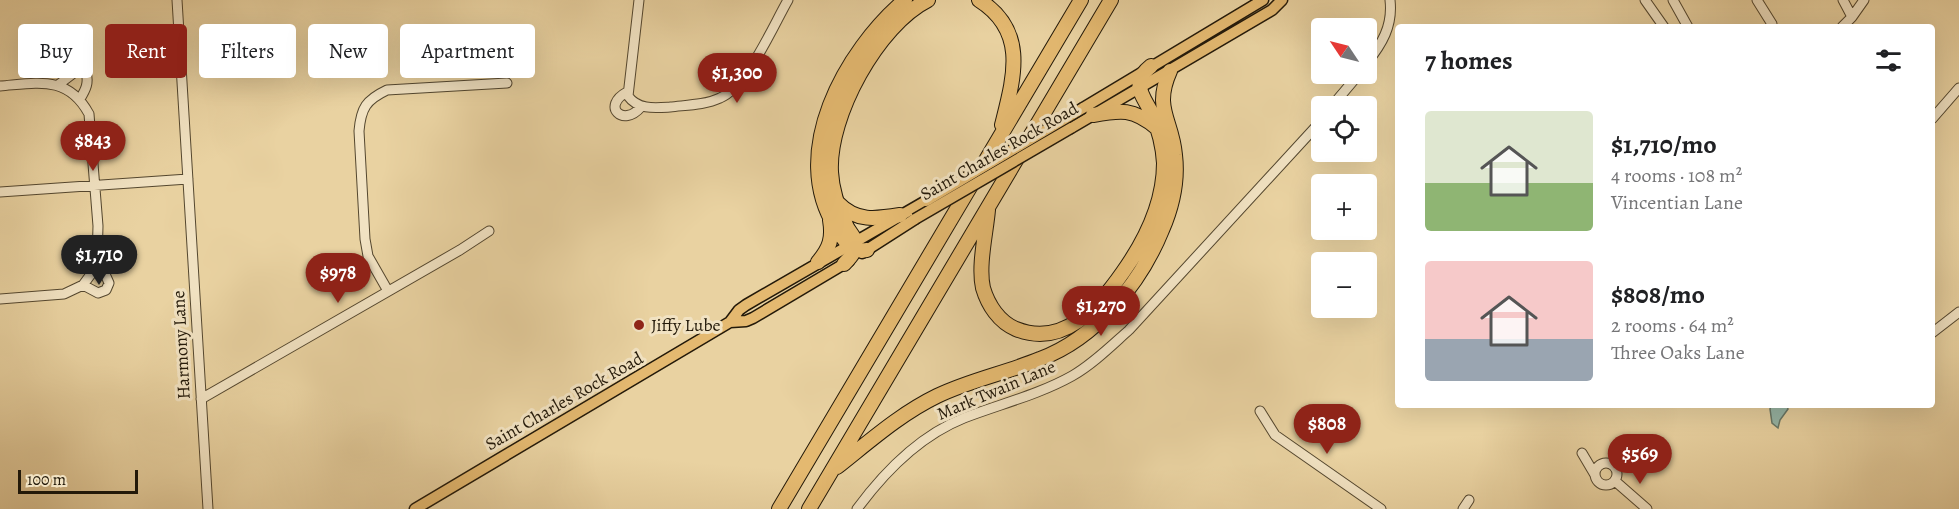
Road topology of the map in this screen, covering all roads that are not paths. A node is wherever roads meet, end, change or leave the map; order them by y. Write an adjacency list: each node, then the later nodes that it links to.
1 (177, 0): 42 (street, Harmony Lane)
2 (639, 0): 31 (street)
3 (788, 0): 35 (street)
4 (905, 0): 48 (highway)
5 (928, 0): 45 (highway)
6 (979, 0): 41 (highway)
7 (1081, 0): 41 (highway)
8 (1111, 0): 46 (highway)
9 (1263, 0): 24 (main road)
10 (1282, 0): 25 (main road, Saint Charles Rock Road)
11 (1390, 0): 23 (street)
12 (1659, 0): 17 (street)
13 (1673, 0): 20 (street)
14 (1757, 0): 21 (street)
15 (1843, 0): 18 (street)
16 (1864, 0): 18 (street)
17 (1648, 3): 19 (street)
18 (1852, 17): 22 (street)
19 (1662, 24)
20 (1686, 24)
21 (1772, 24)
22 (1845, 24)
23 (1377, 48)
24 (1151, 66): 27 (highway)
25 (1170, 71): 27 (main road, Saint Charles Rock Road); 37 (highway)
26 (507, 83): 55 (street)
27 (1139, 83): 36 (main road, Saint Charles Rock Road); 37 (highway); 39 (highway)
28 (1351, 84): 33 (street)
29 (58, 85): 30 (street); 34 (street); 34 (street)
30 (0, 86)
31 (627, 92): 35 (street); 35 (street)
32 (1957, 94): 38 (street)
33 (1340, 96)
34 (80, 99): 43 (street)
35 (641, 107)
36 (1088, 112): 39 (highway); 47 (main road, Saint Charles Rock Road, bridge); 50 (main road, Saint Charles Rock Road, bridge)
37 (1164, 112): 63 (highway)
38 (1935, 116)
39 (1158, 130): 46 (highway)
40 (1311, 132): 71 (street, Mark Twain Lane)
41 (999, 138): 69 (highway)
42 (188, 179): 43 (street); 60 (street, Harmony Lane)
43 (94, 186): 44 (street); 53 (street)
44 (0, 192)
45 (836, 200): 47 (highway); 50 (highway)
46 (989, 205): 63 (highway)
47 (900, 215): 50 (main road, Saint Charles Rock Road)
48 (830, 218): 50 (highway); 51 (highway)
49 (489, 231): 55 (street)
50 (856, 247): 51 (main road, Saint Charles Rock Road); 52 (highway)
51 (819, 262): 58 (main road, Saint Charles Rock Road)
52 (844, 264): 58 (main road, Saint Charles Rock Road)
53 (95, 266): 54 (street); 54 (street)
54 (82, 285): 56 (street)
55 (388, 291): 60 (street)
56 (0, 299)
57 (1959, 312): 59 (street)
58 (730, 322): 68 (main road, Saint Charles Rock Road)
59 (1935, 331)
60 (201, 399): 67 (street, Harmony Lane)
61 (1260, 411): 72 (street)
62 (1601, 464): 64 (street); 64 (street); 65 (street)
63 (831, 472): 70 (highway)
64 (1595, 475): 65 (street)
65 (1615, 481): 74 (street)
66 (1469, 500): 73 (street)
67 (208, 509)
68 (415, 509)
69 (779, 509)
70 (809, 509)
71 (857, 509)
72 (1381, 509)
73 (1463, 509)
74 (1647, 509)

